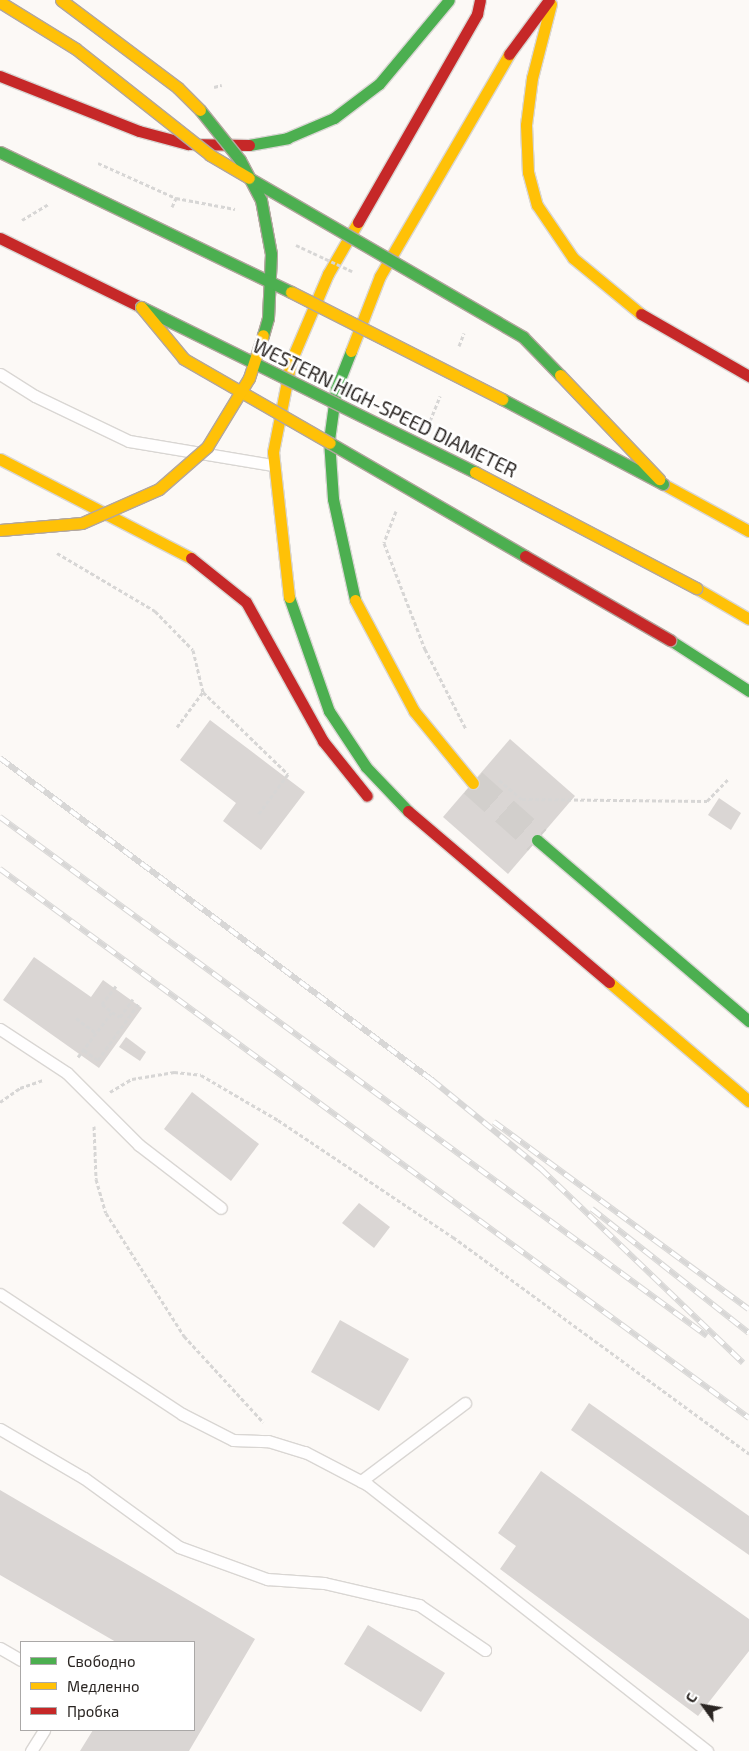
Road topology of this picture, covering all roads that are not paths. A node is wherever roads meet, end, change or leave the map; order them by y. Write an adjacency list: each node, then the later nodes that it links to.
1 (60, 0): 15 (main road, bridge)
2 (449, 0): 6 (main road)
3 (480, 0): 13 (main road)
4 (550, 0): 11 (main road); 19 (main road)
5 (0, 2): 14 (main road, bridge)
6 (0, 76)
7 (0, 152): 14 (main road, bridge)
8 (0, 238): 9 (main road, WESTERN HIGH-SPEED DIAMETER)
9 (140, 307): 17 (main road, WESTERN HIGH-SPEED DIAMETER, bridge); 18 (main road, bridge)
10 (0, 374): 13 (lane)
11 (749, 376)
12 (0, 459): 20 (main road)
13 (273, 465): 25 (main road)
14 (663, 484): 16 (main road)
15 (0, 530)
16 (749, 531)
17 (749, 619)
18 (749, 691)
19 (472, 783)
20 (378, 807)
21 (537, 840): 23 (main road)
22 (563, 961): 25 (main road)
23 (749, 1021)
24 (0, 1029): 26 (lane)
25 (749, 1102)
26 (221, 1208)
27 (0, 1294): 30 (lane)
28 (465, 1403): 30 (lane)
29 (0, 1429): 32 (lane)
30 (361, 1481): 36 (lane)
31 (0, 1648): 33 (lane)
32 (485, 1650)
33 (20, 1659)
34 (43, 1731): 35 (lane)
35 (31, 1751)
36 (707, 1751)

